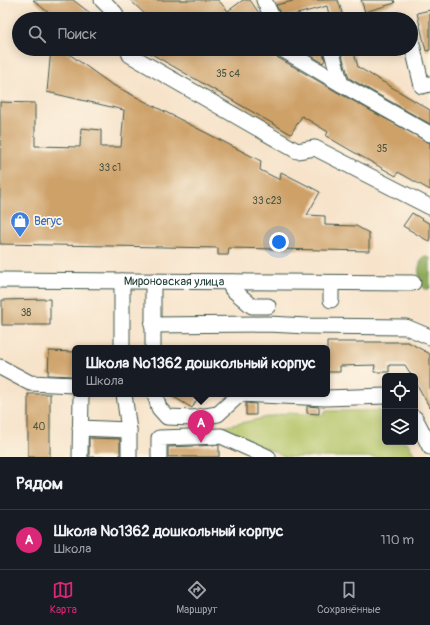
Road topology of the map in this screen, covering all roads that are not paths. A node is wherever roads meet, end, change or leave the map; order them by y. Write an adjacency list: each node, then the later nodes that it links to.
1 (102, 0): 3 (street)
2 (264, 0): 4 (street)
3 (114, 12)
4 (270, 12)
5 (132, 56): 12 (street)
6 (294, 56): 9 (street)
7 (333, 56): 9 (street)
8 (415, 56): 10 (street)
9 (341, 84): 11 (street)
10 (430, 84)
11 (430, 134)
12 (430, 207)
13 (0, 280): 14 (street, Мироновская улица)
14 (122, 281): 15 (street, Мироновская улица); 23 (street)
15 (153, 282): 16 (street, Мироновская улица); 21 (street)
16 (232, 282): 17 (street, Мироновская улица); 20 (street)
17 (331, 282): 18 (street, Мироновская улица); 19 (street)
18 (413, 283)
19 (331, 300)
20 (268, 306)
21 (152, 325): 22 (street); 24 (street)
22 (430, 337)
23 (122, 345)
24 (153, 345)
25 (0, 367): 26 (street)
26 (72, 385)
27 (382, 396): 32 (street)
28 (81, 397): 34 (street)
29 (124, 397): 35 (street)
30 (156, 397): 31 (street)
31 (237, 397)
32 (304, 397)
33 (418, 424): 36 (street)
34 (80, 428): 35 (street); 37 (street)
35 (129, 430): 38 (street)
36 (430, 447)
37 (80, 457)
38 (129, 457)
39 (160, 457): 40 (street)
40 (268, 457)

